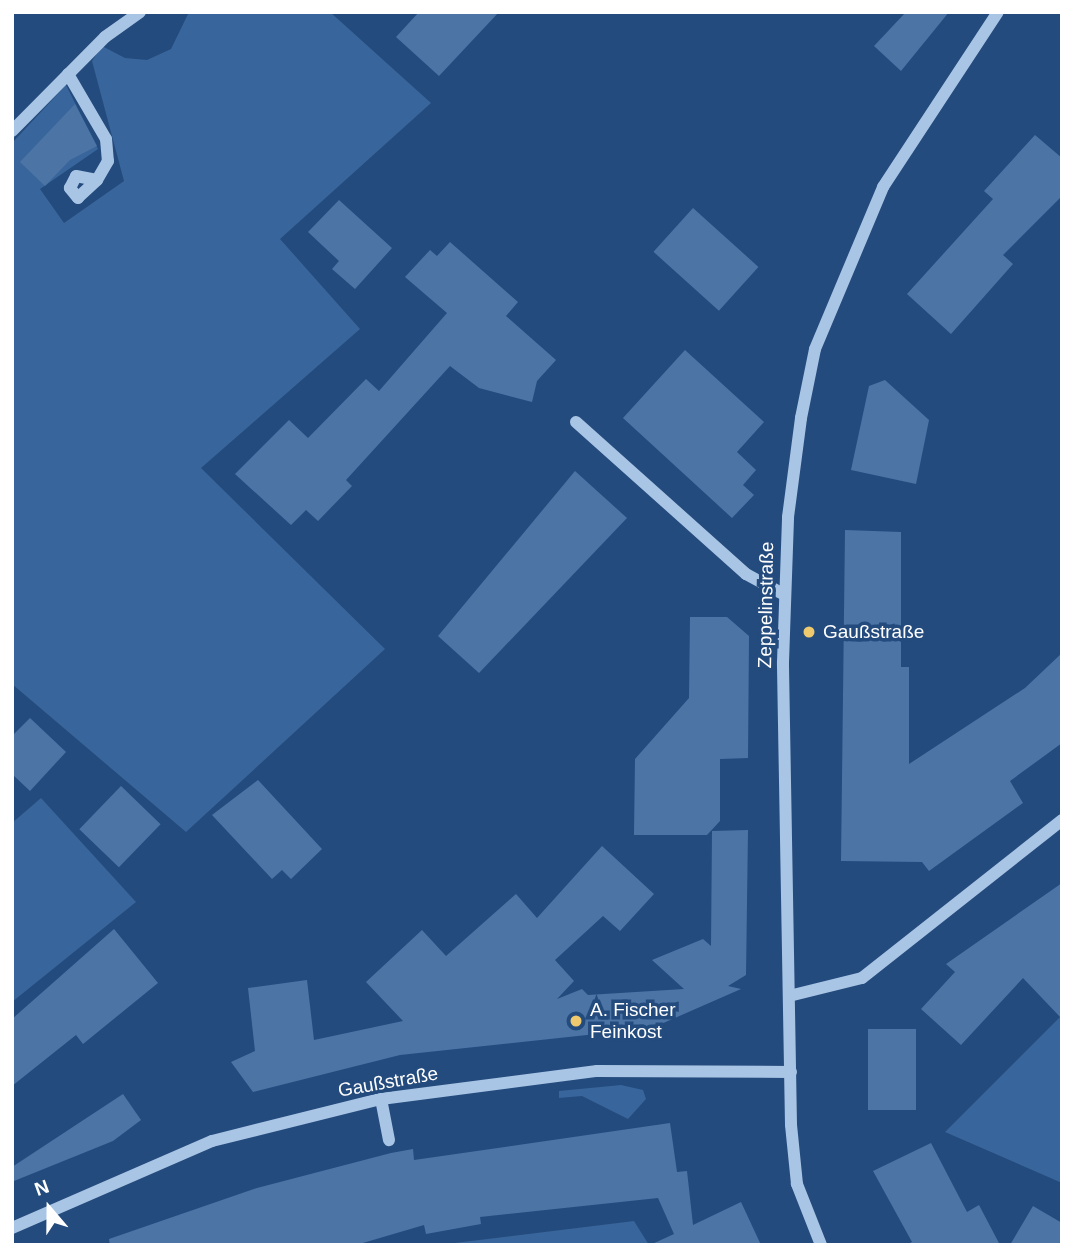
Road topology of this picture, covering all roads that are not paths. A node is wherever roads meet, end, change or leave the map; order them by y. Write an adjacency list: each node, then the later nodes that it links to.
1 (140, 12): 3 (street)
2 (998, 12): 7 (street, Zeppelinstraße)
3 (68, 74): 4 (street); 5 (street)
4 (12, 131)
5 (97, 180)
6 (576, 422): 7 (street)
7 (785, 595): 9 (street, Zeppelinstraße)
8 (1062, 820): 9 (street)
9 (789, 996): 10 (street, Zeppelinstraße)
10 (791, 1072): 11 (street, Gaußstraße); 14 (street, Zeppelinstraße)
11 (381, 1099): 12 (street); 13 (street, Gaußstraße)
12 (389, 1140)
13 (12, 1228)
14 (821, 1245)

